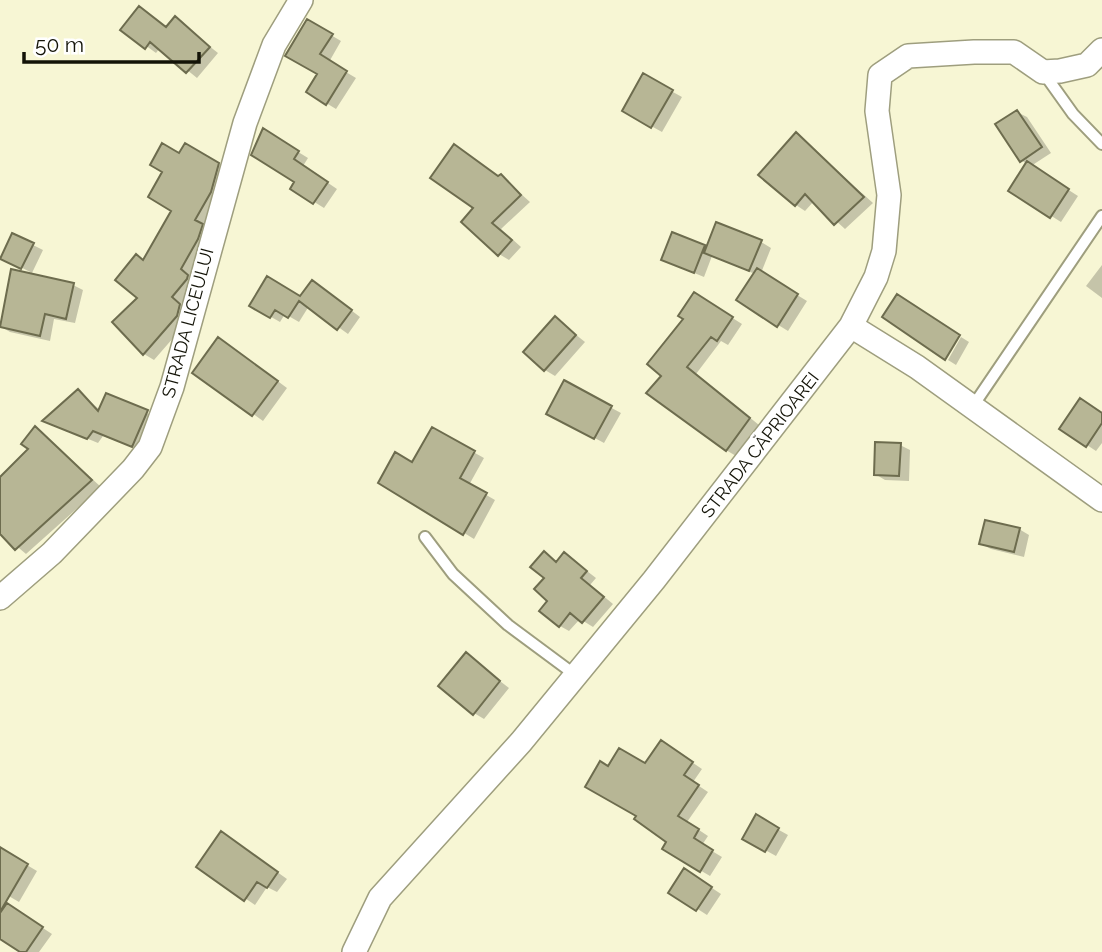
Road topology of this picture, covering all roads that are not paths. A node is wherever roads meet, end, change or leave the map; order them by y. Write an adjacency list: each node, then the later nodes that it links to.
1 (301, 0): 10 (street, STRADA LICEULUI)
2 (1102, 50): 3 (street)
3 (1043, 72): 4 (lane); 6 (street, STRADA CĂPRIOAREI)
4 (1102, 144)
5 (1102, 216): 7 (lane)
6 (851, 326): 7 (street); 11 (street, STRADA CĂPRIOAREI)
7 (973, 406): 8 (street)
8 (1102, 500)
9 (425, 537): 11 (lane)
10 (0, 598)
11 (574, 674): 12 (street, STRADA CĂPRIOAREI)
12 (354, 952)

